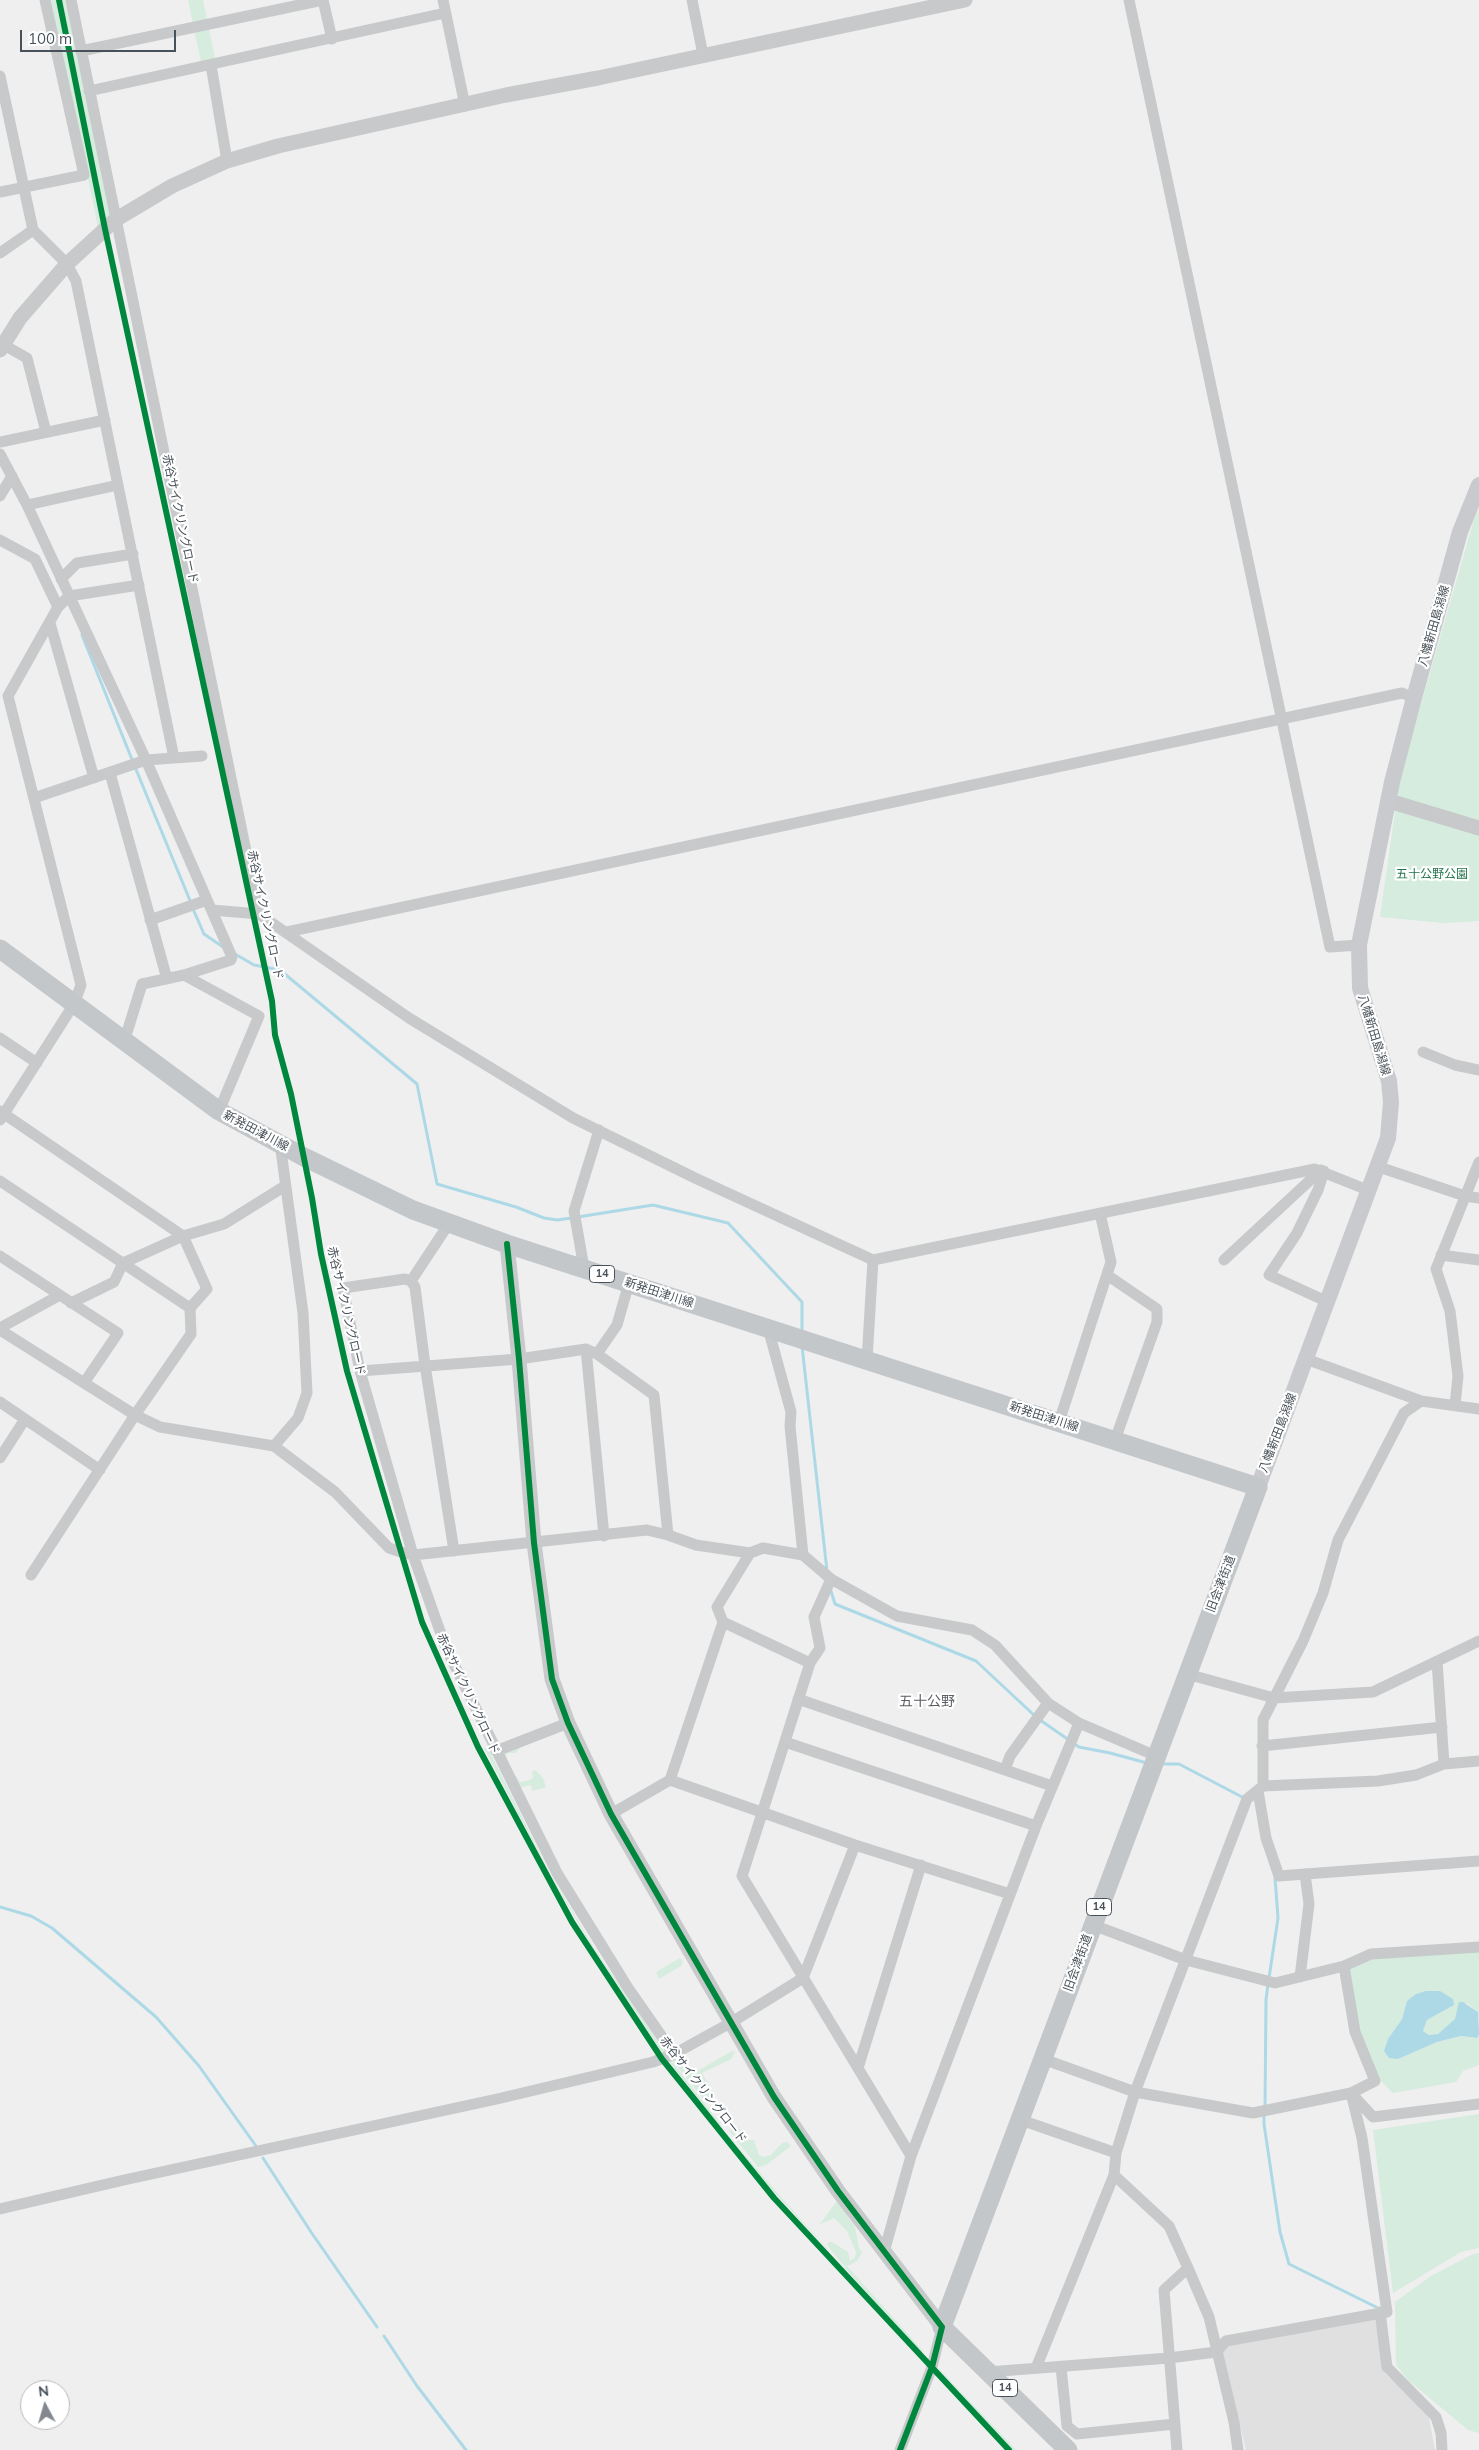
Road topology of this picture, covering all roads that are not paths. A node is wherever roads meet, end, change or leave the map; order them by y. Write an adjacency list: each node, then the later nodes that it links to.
1 (45, 0): 18 (street)
2 (71, 0): 11 (street)
3 (323, 0): 10 (street); 11 (street)
4 (443, 0): 9 (street)
5 (692, 0): 12 (street)
6 (965, 0): 8 (street)
7 (1128, 0): 43 (street)
8 (938, 3): 12 (street)
9 (445, 13): 10 (street); 16 (street)
10 (332, 39): 13 (street)
11 (81, 51): 15 (street)
12 (703, 55): 16 (street)
13 (211, 65): 15 (street); 17 (street)
14 (0, 76): 18 (street)
15 (89, 91): 20 (street)
16 (465, 106): 17 (street)
17 (227, 161): 20 (street)
18 (25, 188): 19 (street); 21 (street)
19 (0, 192)
20 (115, 220): 23 (street); 53 (street)
21 (33, 230): 22 (street); 23 (street)
22 (0, 253)
23 (67, 264): 24 (street); 25 (street)
24 (2, 347): 26 (street)
25 (104, 420): 26 (street); 30 (street)
26 (46, 432): 27 (street)
27 (0, 442)
28 (0, 454): 29 (street)
29 (12, 476): 32 (street); 33 (street)
30 (118, 485): 33 (street); 35 (street)
31 (1479, 485): 42 (main road, 八幡新田島潟線)
32 (0, 496)
33 (27, 505): 36 (street)
34 (0, 540): 39 (street)
35 (133, 554): 36 (street); 37 (street)
36 (61, 579): 38 (street)
37 (139, 585): 38 (street); 45 (street)
38 (69, 596): 39 (street); 46 (street)
39 (58, 607): 40 (street)
40 (50, 623): 41 (street); 48 (street)
41 (4, 694): 49 (street)
42 (1414, 698): 43 (street); 50 (main road, 八幡新田島潟線)
43 (1280, 720): 55 (street); 56 (street)
44 (202, 756): 45 (street)
45 (174, 758): 46 (street)
46 (146, 760): 47 (street); 52 (street)
47 (110, 773): 48 (street); 54 (street)
48 (94, 778): 49 (street)
49 (34, 798): 60 (street)
50 (1389, 801): 51 (street); 56 (main road, 八幡新田島潟線)
51 (1479, 828)
52 (210, 905): 53 (street); 54 (street); 58 (street)
53 (259, 914): 55 (street)
54 (150, 920): 59 (street)
55 (286, 932): 68 (street)
56 (1359, 945): 71 (main road, 八幡新田島潟線)
57 (0, 949): 60 (main road, 新発田津川線 / 14)
58 (184, 975): 59 (street); 66 (street)
59 (167, 979): 62 (street)
60 (74, 1004): 62 (main road, 新発田津川線 / 14); 64 (street)
61 (0, 1038): 64 (street)
62 (124, 1042): 66 (main road, 新発田津川線 / 14)
63 (1423, 1052): 65 (street)
64 (37, 1063): 67 (street)
65 (1479, 1070)
66 (219, 1111): 69 (main road, 新発田津川線 / 14)
67 (1, 1115): 80 (street)
68 (599, 1130): 84 (street); 88 (street)
69 (280, 1143): 74 (street); 79 (main road, 新発田津川線 / 14)
70 (1479, 1162): 76 (street)
71 (1379, 1167): 75 (main road, 八幡新田島潟線); 76 (street)
72 (1322, 1170): 75 (street); 78 (street); 85 (street); 93 (street)
73 (0, 1181): 87 (street)
74 (285, 1186): 80 (street); 115 (street)
75 (1370, 1191): 93 (main road, 八幡新田島潟線)
76 (1465, 1196): 77 (street); 82 (street)
77 (1479, 1198)
78 (1100, 1213): 84 (street); 89 (street)
79 (450, 1222): 81 (main road, 新発田津川線 / 14); 90 (street)
80 (183, 1236): 87 (street); 95 (street)
81 (507, 1244): 88 (main road, 新発田津川線 / 14); 100 (street)
82 (1441, 1255): 86 (street); 108 (street)
83 (0, 1256): 92 (street)
84 (873, 1260): 102 (street)
85 (1224, 1260)
86 (1479, 1260)
87 (123, 1264): 94 (street); 95 (street)
88 (584, 1268): 91 (main road, 新発田津川線 / 14)
89 (1107, 1275): 112 (street); 113 (street)
90 (411, 1281): 103 (street); 104 (street)
91 (629, 1283): 96 (main road, 新発田津川線 / 14); 99 (street)
92 (60, 1295): 94 (street); 97 (street)
93 (1328, 1302): 101 (main road, 八幡新田島潟線)
94 (71, 1303): 105 (street)
95 (190, 1308): 110 (street)
96 (768, 1328): 102 (main road, 新発田津川線 / 14); 125 (street)
97 (2, 1333): 105 (street)
98 (586, 1349): 99 (street); 100 (street); 120 (street)
99 (597, 1354): 119 (street)
100 (519, 1358): 103 (street); 121 (street)
101 (1306, 1359): 106 (street); 118 (main road, 八幡新田島潟線)
102 (868, 1360): 112 (main road, 新発田津川線 / 14)
103 (425, 1365): 104 (street); 122 (street)
104 (360, 1371): 124 (street)
105 (84, 1384): 110 (street)
106 (1421, 1401): 108 (street); 133 (street)
107 (0, 1402): 111 (street)
108 (1455, 1405): 109 (street)
109 (1479, 1409)
110 (135, 1415): 115 (street); 117 (street)
111 (25, 1419): 114 (street); 117 (street)
112 (1059, 1422): 113 (main road, 新発田津川線 / 14)
113 (1115, 1440): 118 (main road, 新発田津川線 / 14)
114 (5, 1442): 116 (street)
115 (274, 1446): 124 (street)
116 (0, 1458)
117 (100, 1470): 126 (street)
118 (1258, 1487): 132 (main road, 旧会津街道 / 14)
119 (668, 1535): 120 (street); 123 (street)
120 (604, 1536): 121 (street)
121 (534, 1543): 122 (street); 136 (street)
122 (454, 1551): 124 (street)
123 (750, 1553): 125 (street); 128 (street)
124 (412, 1555): 141 (street)
125 (803, 1555): 127 (street)
126 (31, 1575)
127 (830, 1579): 131 (street); 135 (street)
128 (723, 1622): 131 (street); 146 (street)
129 (1479, 1641): 130 (street)
130 (1438, 1661): 133 (street); 138 (street)
131 (810, 1663): 134 (street)
132 (1187, 1674): 133 (street); 142 (main road, 旧会津街道 / 14)
133 (1274, 1698): 140 (street)
134 (798, 1699): 139 (street); 145 (street)
135 (1048, 1703): 137 (street); 145 (street)
136 (568, 1723): 141 (street); 150 (street)
137 (1079, 1723): 142 (street); 147 (street)
138 (1442, 1727): 140 (street); 144 (street)
139 (785, 1742): 149 (street); 151 (street)
140 (1262, 1746): 148 (street)
141 (496, 1751): 164 (street)
142 (1156, 1756): 157 (main road, 旧会津街道 / 14)
143 (1479, 1761): 144 (street)
144 (1444, 1764): 148 (street)
145 (1005, 1770): 147 (street)
146 (670, 1780): 149 (street); 150 (street)
147 (1052, 1786): 151 (street)
148 (1261, 1788): 155 (street); 159 (street)
149 (761, 1812): 152 (street); 162 (street)
150 (610, 1814): 163 (street)
151 (1036, 1826): 156 (street)
152 (855, 1845): 154 (street); 162 (street)
153 (1479, 1861): 155 (street)
154 (922, 1865): 156 (street); 166 (street)
155 (1306, 1874): 161 (street)
156 (1010, 1894): 172 (street)
157 (1092, 1925): 159 (street); 165 (main road, 旧会津街道 / 14)
158 (1479, 1947): 160 (street)
159 (1186, 1960): 161 (street); 167 (street)
160 (1344, 1966): 161 (street); 168 (street)
161 (1300, 1977)
162 (803, 1978): 163 (street); 166 (street)
163 (732, 2022): 164 (street); 175 (street)
164 (674, 2054): 174 (street)
165 (1043, 2060): 167 (street); 170 (main road, 旧会津街道 / 14)
166 (858, 2068): 172 (street)
167 (1135, 2092): 168 (street); 171 (street)
168 (1351, 2093): 169 (street); 177 (street)
169 (1479, 2104)
170 (1020, 2120): 171 (street); 178 (main road, 旧会津街道 / 14)
171 (1116, 2153): 173 (street)
172 (911, 2156): 175 (street)
173 (1114, 2175): 176 (street); 181 (street)
174 (0, 2209)
175 (884, 2252): 178 (street)
176 (1188, 2268): 179 (street); 180 (street)
177 (1380, 2312): 179 (street); 189 (street)
178 (942, 2327): 183 (main road, 14); 186 (street)
179 (1216, 2352): 180 (street); 188 (street)
180 (1169, 2358): 182 (street); 184 (street)
181 (1036, 2368): 182 (street); 183 (street)
182 (1061, 2368): 185 (street)
183 (988, 2372): 185 (main road, 14)
184 (1175, 2424): 185 (street); 187 (street)
185 (1072, 2442)
186 (900, 2450)
187 (1177, 2450)
188 (1238, 2450)
189 (1442, 2450)

